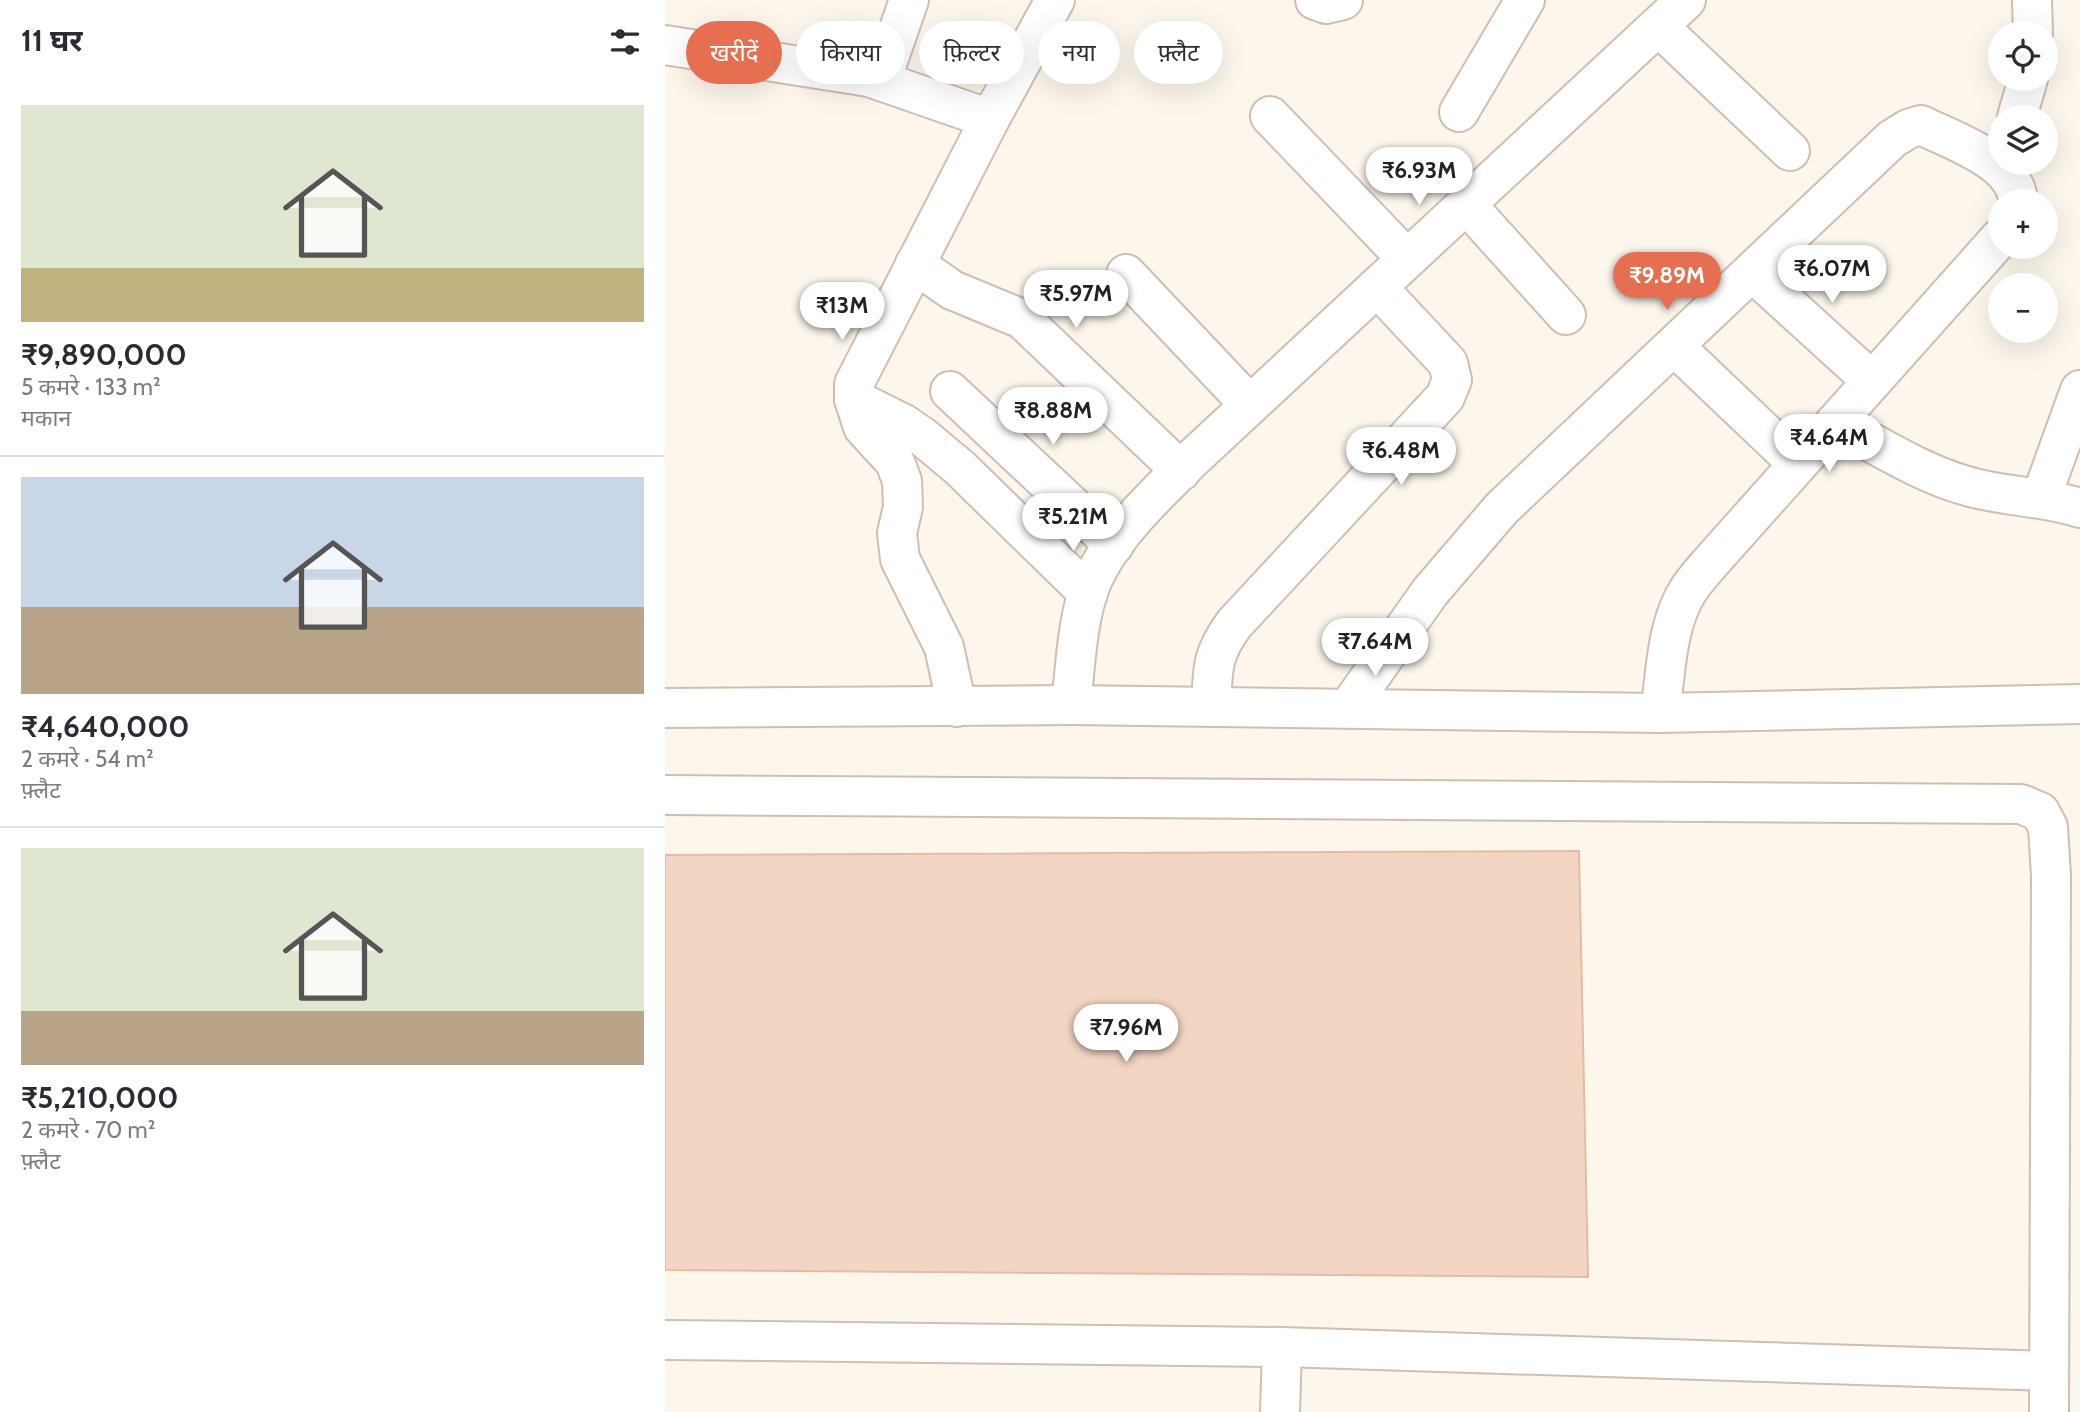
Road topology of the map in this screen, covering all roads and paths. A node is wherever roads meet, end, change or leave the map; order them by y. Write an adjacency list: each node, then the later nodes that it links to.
1 (909, 0): 8 (street)
2 (1055, 0): 16 (street)
3 (1315, 0): 4 (street)
4 (1343, 0)
5 (1525, 0): 14 (street)
6 (1686, 0): 10 (street)
7 (2032, 0): 9 (street)
8 (902, 21)
9 (2033, 21)
10 (1658, 26): 18 (street); 19 (street)
11 (665, 45): 12 (street)
12 (796, 66)
13 (890, 84): 16 (street)
14 (1459, 112)
15 (1270, 116): 21 (street)
16 (990, 118): 22 (street)
17 (1988, 149): 23 (street)
18 (1790, 151)
19 (1467, 204): 21 (street); 26 (street)
20 (1988, 251): 28 (street)
21 (1407, 259): 25 (street)
22 (915, 264): 31 (street); 35 (street)
23 (1752, 272): 27 (street); 28 (street)
24 (1126, 274): 32 (street)
25 (1377, 287): 32 (street); 42 (street)
26 (1566, 315)
27 (1674, 346): 34 (street); 44 (street)
28 (1872, 381): 33 (street)
29 (2080, 390): 36 (street)
30 (950, 391): 38 (street)
31 (855, 399): 39 (street); 43 (street)
32 (1250, 405): 35 (street)
33 (1835, 423): 34 (street); 36 (street)
34 (1798, 464): 46 (street)
35 (1181, 471): 38 (street)
36 (2041, 498): 37 (street)
37 (2080, 508)
38 (1114, 545): 39 (street)
39 (1088, 593): 41 (street)
40 (2080, 704): 46 (street)
41 (1070, 705): 42 (street); 43 (street)
42 (1211, 706): 44 (street)
43 (957, 707): 45 (street)
44 (1349, 707): 46 (street)
45 (665, 708)
46 (1660, 713)
47 (665, 794): 50 (street)
48 (665, 1340): 49 (street)
49 (1282, 1348): 50 (street); 51 (street)
50 (2049, 1371): 52 (street)
51 (1280, 1412)
52 (2049, 1412)

